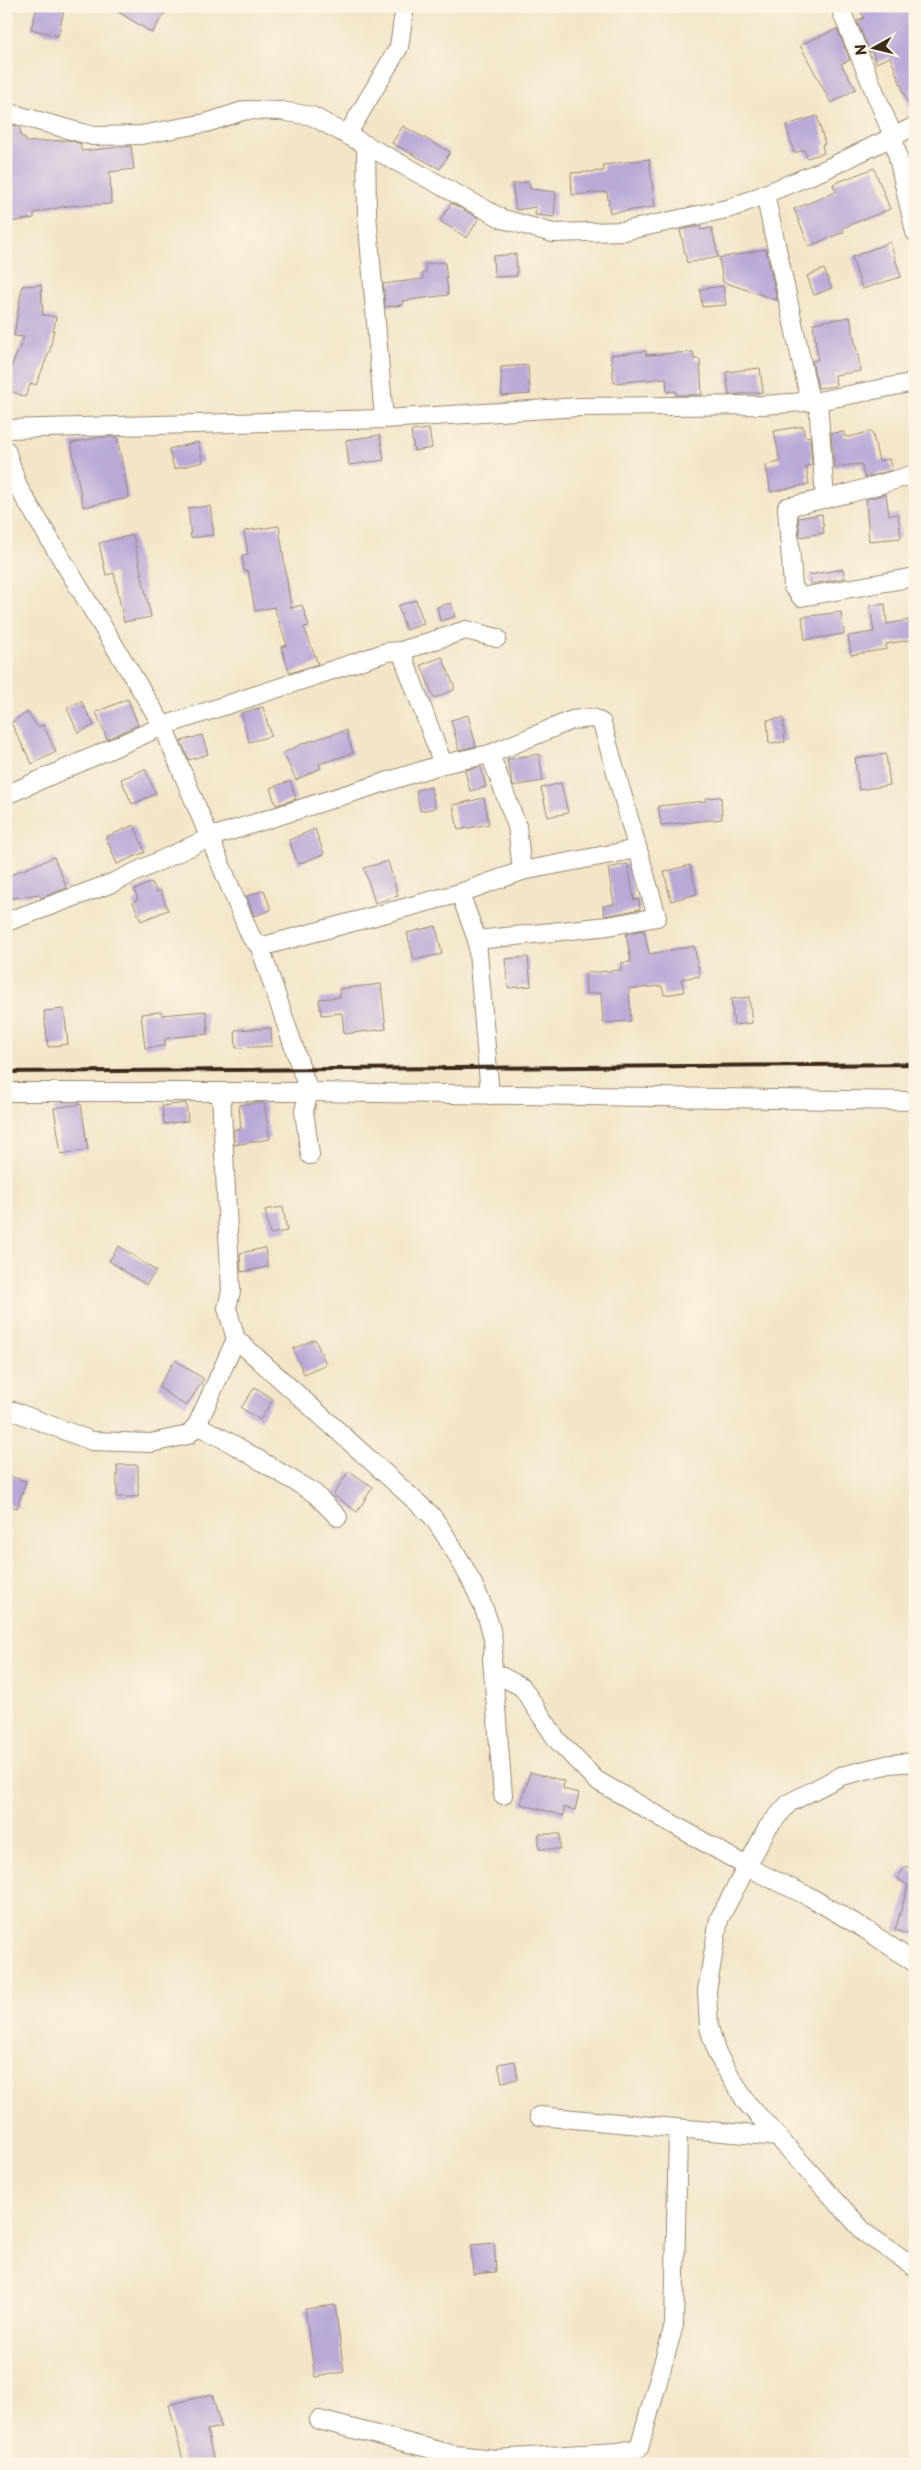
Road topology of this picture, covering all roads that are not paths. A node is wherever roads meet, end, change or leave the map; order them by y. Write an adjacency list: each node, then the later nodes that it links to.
1 (405, 6): 5 (street)
2 (842, 13): 6 (street)
3 (6, 112): 5 (street)
4 (915, 126): 6 (street)
5 (348, 135): 7 (street)
6 (893, 136): 8 (street); 9 (street)
7 (366, 144): 8 (street); 12 (street)
8 (766, 194): 11 (street)
9 (915, 232)
10 (915, 382): 11 (street)
11 (814, 401): 12 (street); 16 (street)
12 (384, 420): 13 (street)
13 (6, 429)
14 (6, 450): 20 (street)
15 (915, 474): 16 (street)
16 (825, 499): 17 (street)
17 (915, 577)
18 (497, 638): 19 (street)
19 (400, 652): 20 (street); 22 (street)
20 (164, 726): 23 (street); 24 (street)
21 (490, 754): 22 (street); 25 (street); 26 (street)
22 (443, 764): 24 (street)
23 (6, 795)
24 (211, 837): 28 (street); 30 (street)
25 (637, 849): 26 (street); 29 (street)
26 (522, 871): 27 (street)
27 (460, 894): 29 (street); 30 (street)
28 (6, 922)
29 (478, 940): 34 (street)
30 (260, 947): 33 (street)
31 (6, 1092): 32 (street)
32 (221, 1092): 33 (street); 37 (street)
33 (308, 1092): 34 (street); 36 (street)
34 (490, 1095): 35 (street)
35 (915, 1101)
36 (310, 1154)
37 (236, 1339): 39 (street); 41 (street)
38 (13, 1411): 39 (street)
39 (197, 1425): 40 (street)
40 (338, 1517)
41 (493, 1672): 43 (street); 44 (street)
42 (915, 1762): 44 (street)
43 (503, 1795)
44 (747, 1867): 45 (street); 48 (street)
45 (915, 1963)
46 (539, 2116): 47 (street)
47 (678, 2130): 48 (street); 50 (street)
48 (778, 2137): 49 (street)
49 (915, 2266)
50 (319, 2420)

